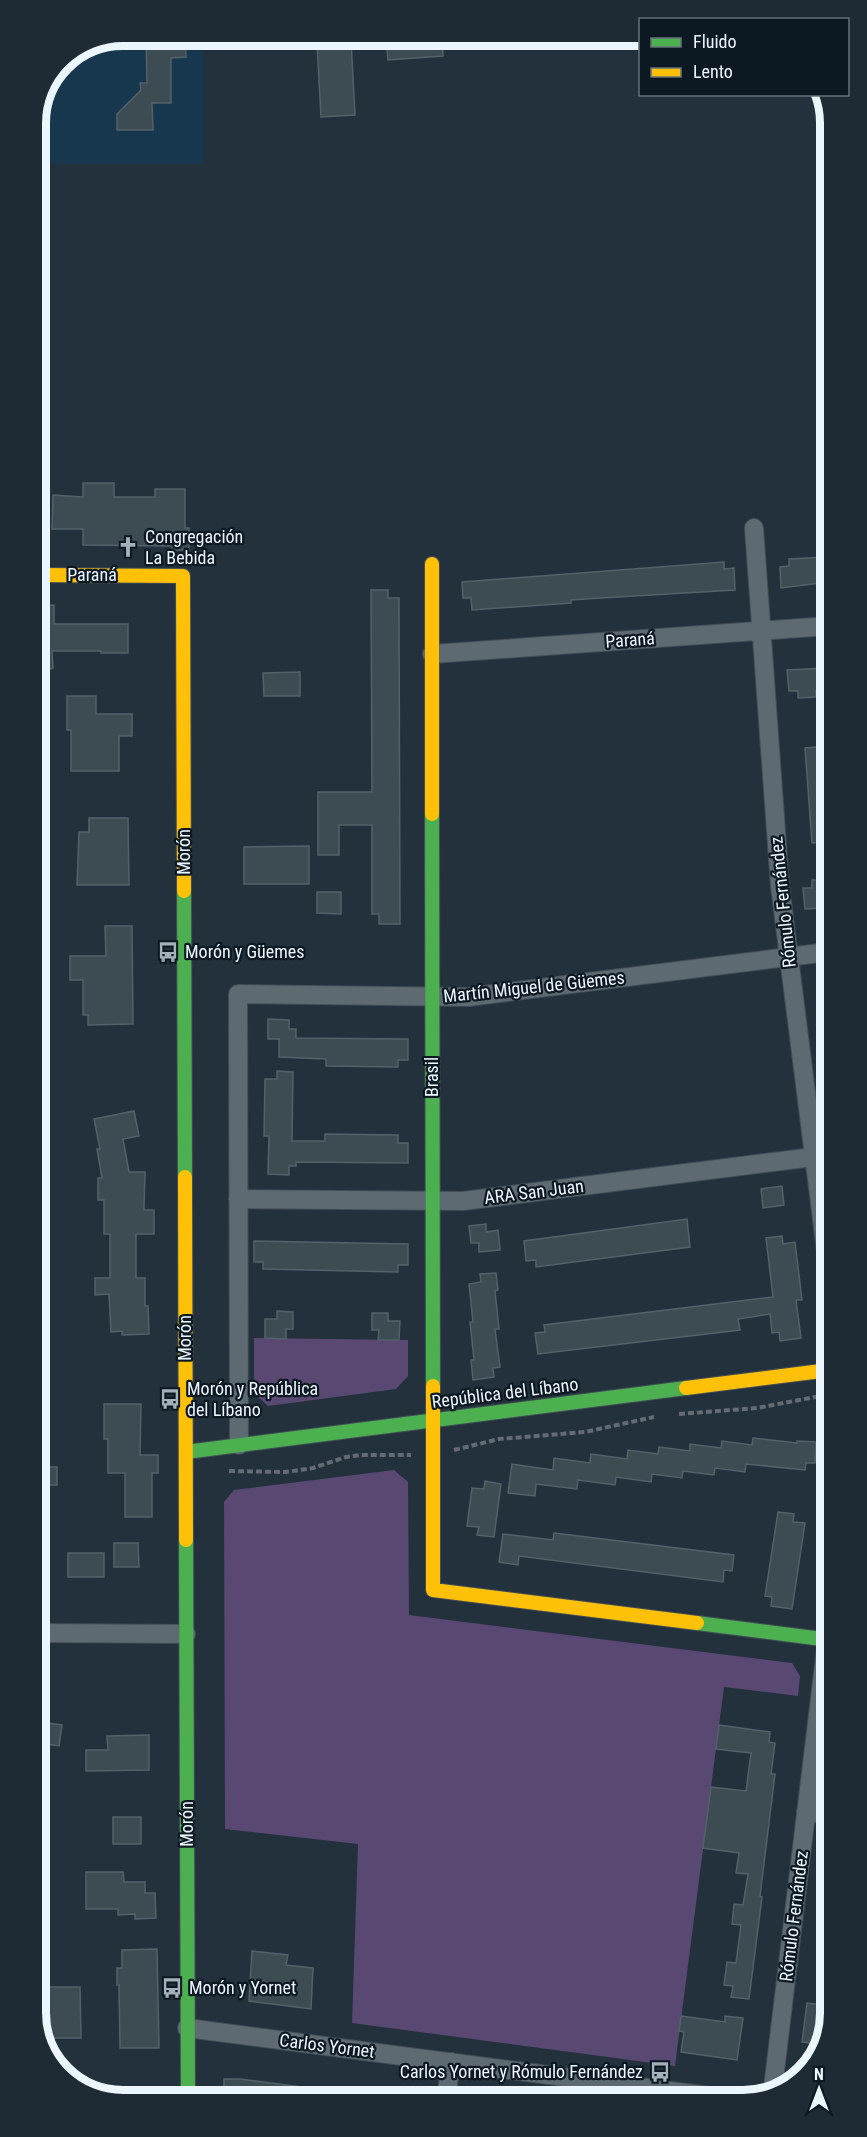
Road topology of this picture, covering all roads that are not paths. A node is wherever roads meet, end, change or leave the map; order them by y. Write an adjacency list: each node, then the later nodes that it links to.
1 (754, 528): 6 (street, Rómulo Fernández)
2 (432, 564): 7 (street, Brasil)
3 (47, 575): 4 (street, Paraná)
4 (183, 576): 18 (street, Morón)
5 (820, 627): 6 (street, Paraná)
6 (761, 631): 7 (street, Paraná); 9 (street, Rómulo Fernández)
7 (432, 654): 10 (street, Brasil)
8 (820, 953): 9 (street, Martín Miguel de Güemes)
9 (789, 957): 10 (street, Martín Miguel de Güemes); 11 (street, Rómulo Fernández)
10 (432, 997): 13 (street, Martín Miguel de Güemes); 14 (street, Brasil)
11 (820, 1144)
12 (820, 1156): 14 (street, ARA San Juan)
13 (238, 1199): 14 (street, ARA San Juan); 17 (street)
14 (432, 1201): 16 (street, Brasil)
15 (820, 1371): 16 (street, República del Líbano)
16 (433, 1420): 17 (street, República del Líbano); 21 (street, Brasil)
17 (239, 1445): 18 (street, República del Líbano)
18 (186, 1452): 20 (street, Morón)
19 (46, 1633): 20 (street)
20 (186, 1634): 25 (street, Morón)
21 (820, 1639)
22 (820, 1707): 23 (street, Rómulo Fernández)
23 (806, 1812): 24 (street); 27 (street, Rómulo Fernández)
24 (820, 1814)
25 (188, 2028): 26 (street, Carlos Yornet); 28 (street, Morón)
26 (451, 2062): 29 (street); 30 (street, Carlos Yornet)
27 (773, 2084)
28 (188, 2090)
29 (447, 2090)
30 (664, 2090)

